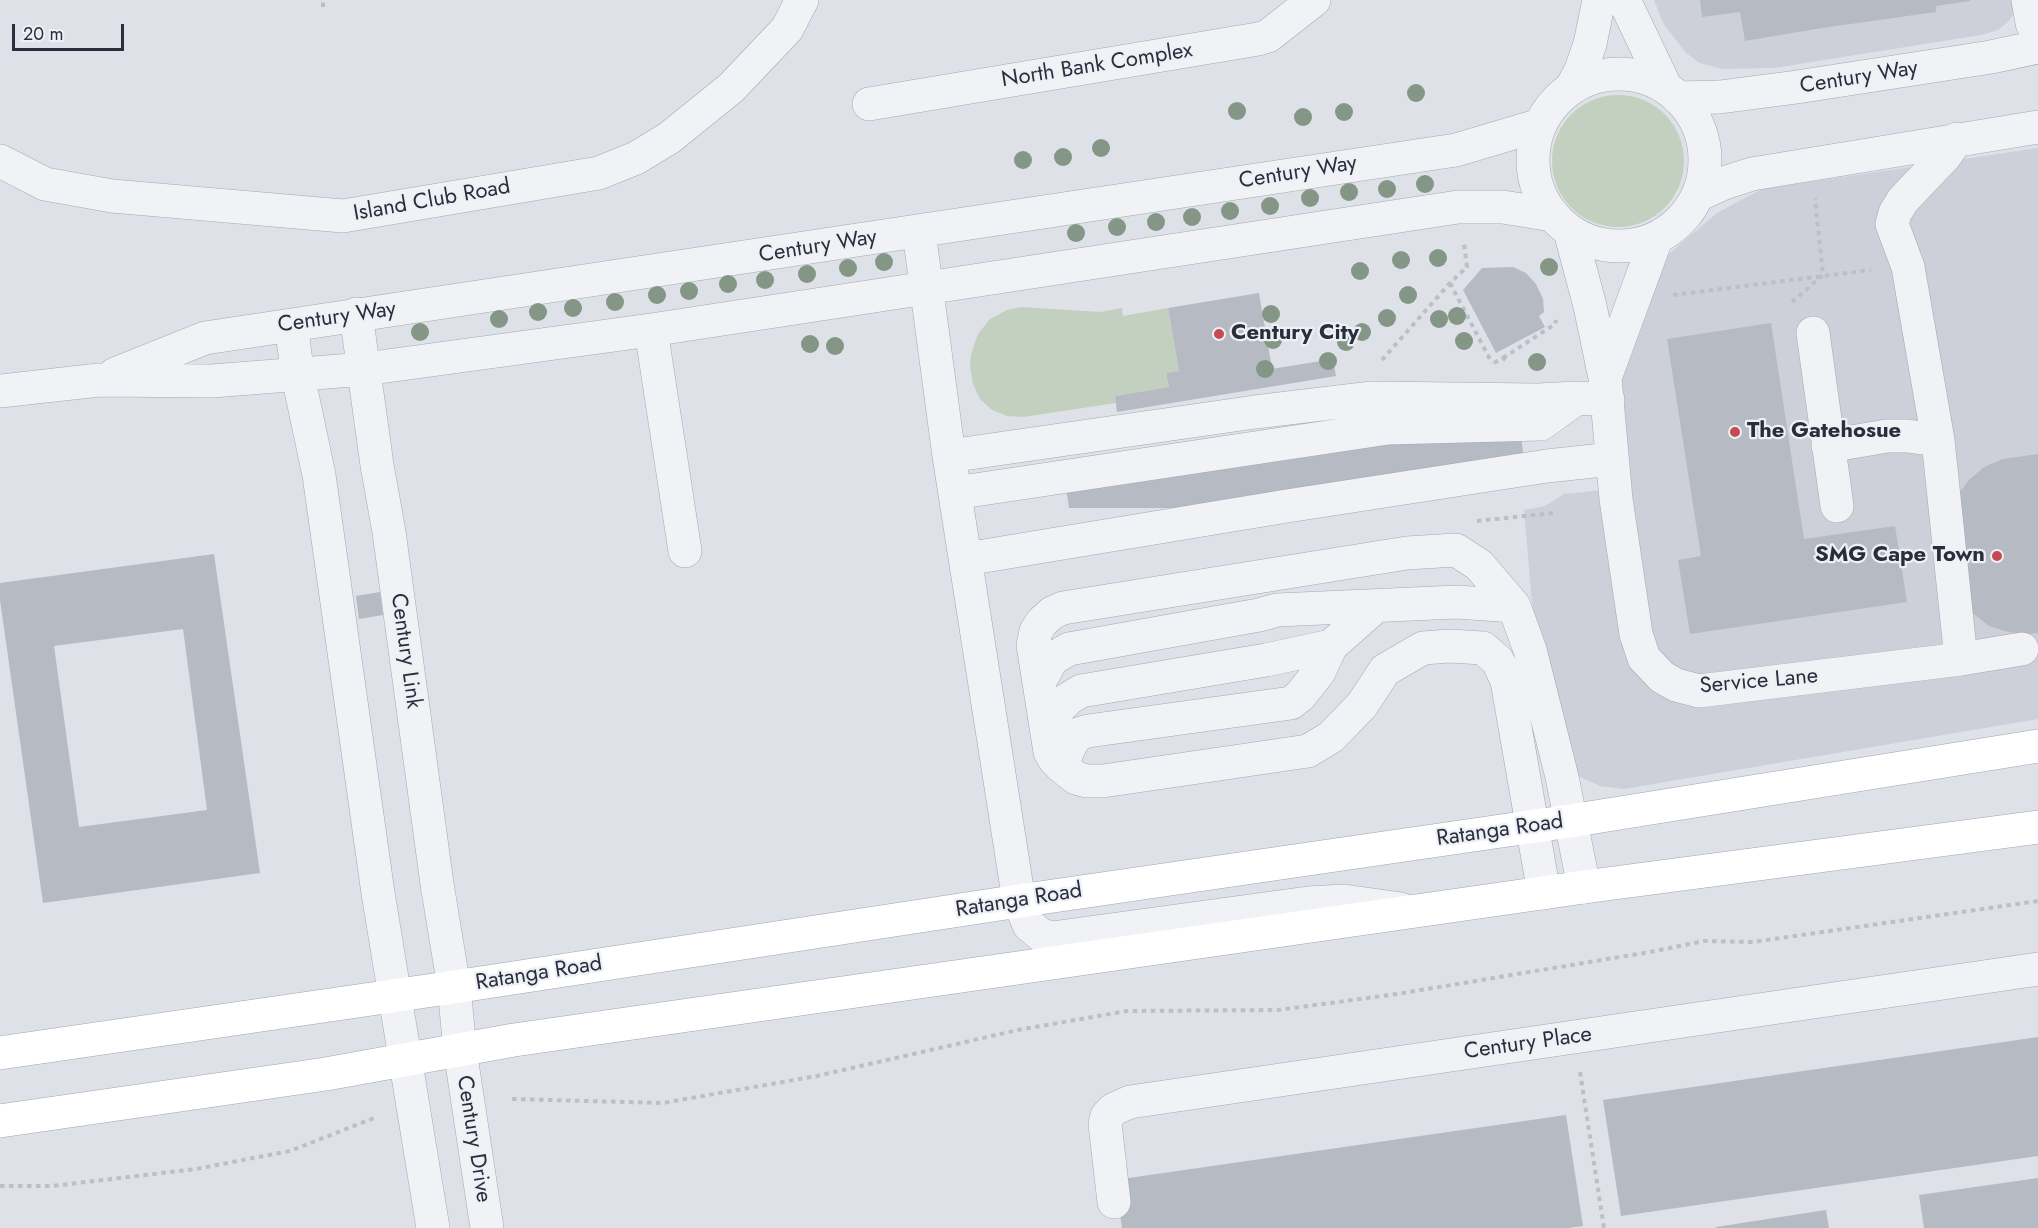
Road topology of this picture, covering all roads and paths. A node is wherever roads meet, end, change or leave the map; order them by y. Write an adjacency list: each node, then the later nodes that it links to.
1 (323, 0): 7 (path)
2 (802, 0): 16 (street, Island Club Road)
3 (1314, 0): 12 (street, North Bank Complex)
4 (1599, 0): 10 (street)
5 (1624, 0): 11 (street)
6 (2028, 0): 8 (street)
7 (323, 7)
8 (2038, 35)
9 (2038, 47): 11 (street, Century Way)
10 (1572, 87): 11 (street); 13 (street)
11 (1672, 93): 18 (street)
12 (869, 104)
13 (1540, 125): 19 (street); 20 (street, Century Way)
14 (2038, 127): 15 (street)
15 (1957, 139): 18 (street); 23 (street)
16 (0, 161)
17 (1815, 191): 24 (path)
18 (1698, 195): 21 (street)
19 (1561, 223): 21 (street); 26 (street, Century Way); 41 (street, Service Lane)
20 (919, 232): 26 (street); 29 (street, Century Way)
21 (1656, 239): 41 (street, Service Lane)
22 (1464, 240): 25 (path)
23 (1908, 267): 24 (path); 42 (street)
24 (1823, 275): 27 (path); 28 (path)
25 (1450, 282): 35 (path); 36 (path)
26 (926, 288): 32 (street, Century Way); 44 (street)
27 (1662, 297)
28 (1791, 302)
29 (356, 314): 31 (street, Century Way); 37 (street, Century Link)
30 (1557, 314): 34 (path)
31 (291, 325): 38 (street); 39 (street, Century Way)
32 (651, 330): 37 (street, Century Way); 48 (street)
33 (1813, 333): 43 (street)
34 (1503, 358)
35 (1382, 360)
36 (1492, 364)
37 (365, 369): 38 (street, Century Way); 68 (street, Century Link)
38 (298, 376): 39 (street, Century Way); 69 (street)
39 (99, 380): 40 (street, Century Way)
40 (0, 391)
41 (1596, 392): 44 (street); 45 (street, Service Lane); 46 (street)
42 (1938, 440): 43 (street); 54 (street)
43 (1828, 446): 47 (street)
44 (949, 456): 46 (street)
45 (1612, 459): 49 (street); 54 (street, Service Lane)
46 (956, 493): 49 (street)
47 (1837, 506)
48 (685, 551)
49 (966, 559): 64 (street)
50 (1514, 606): 51 (street); 55 (street); 59 (street)
51 (1375, 607): 52 (street); 55 (street)
52 (1331, 646): 56 (street); 58 (street)
53 (2022, 649): 54 (street, Service Lane)
54 (1961, 659)
55 (1039, 683): 56 (street)
56 (1046, 728): 58 (street)
57 (2038, 746): 59 (main road, Ratanga Road)
58 (1061, 766): 60 (street)
59 (1570, 821): 60 (main road, Ratanga Road); 62 (street)
60 (1532, 826): 63 (street); 64 (main road, Ratanga Road)
61 (2038, 827): 62 (main road)
62 (1584, 887): 63 (main road)
63 (1544, 893): 66 (main road)
64 (1019, 901): 66 (street); 68 (main road, Ratanga Road)
65 (2038, 901): 74 (path)
66 (1419, 911): 71 (main road)
67 (2038, 969): 70 (street, Century Place)
68 (454, 987): 69 (main road, Ratanga Road); 71 (street, Century Link)
69 (394, 994): 72 (main road, Ratanga Road); 73 (street)
70 (1575, 1037): 78 (street, Century Place); 81 (path)
71 (460, 1050): 73 (main road); 80 (street, Century Drive)
72 (0, 1053)
73 (406, 1058): 76 (main road); 79 (street)
74 (512, 1099)
75 (374, 1118): 77 (path)
76 (0, 1121)
77 (0, 1186)
78 (1114, 1202)
79 (433, 1228)
80 (487, 1228)
81 (1604, 1228)

